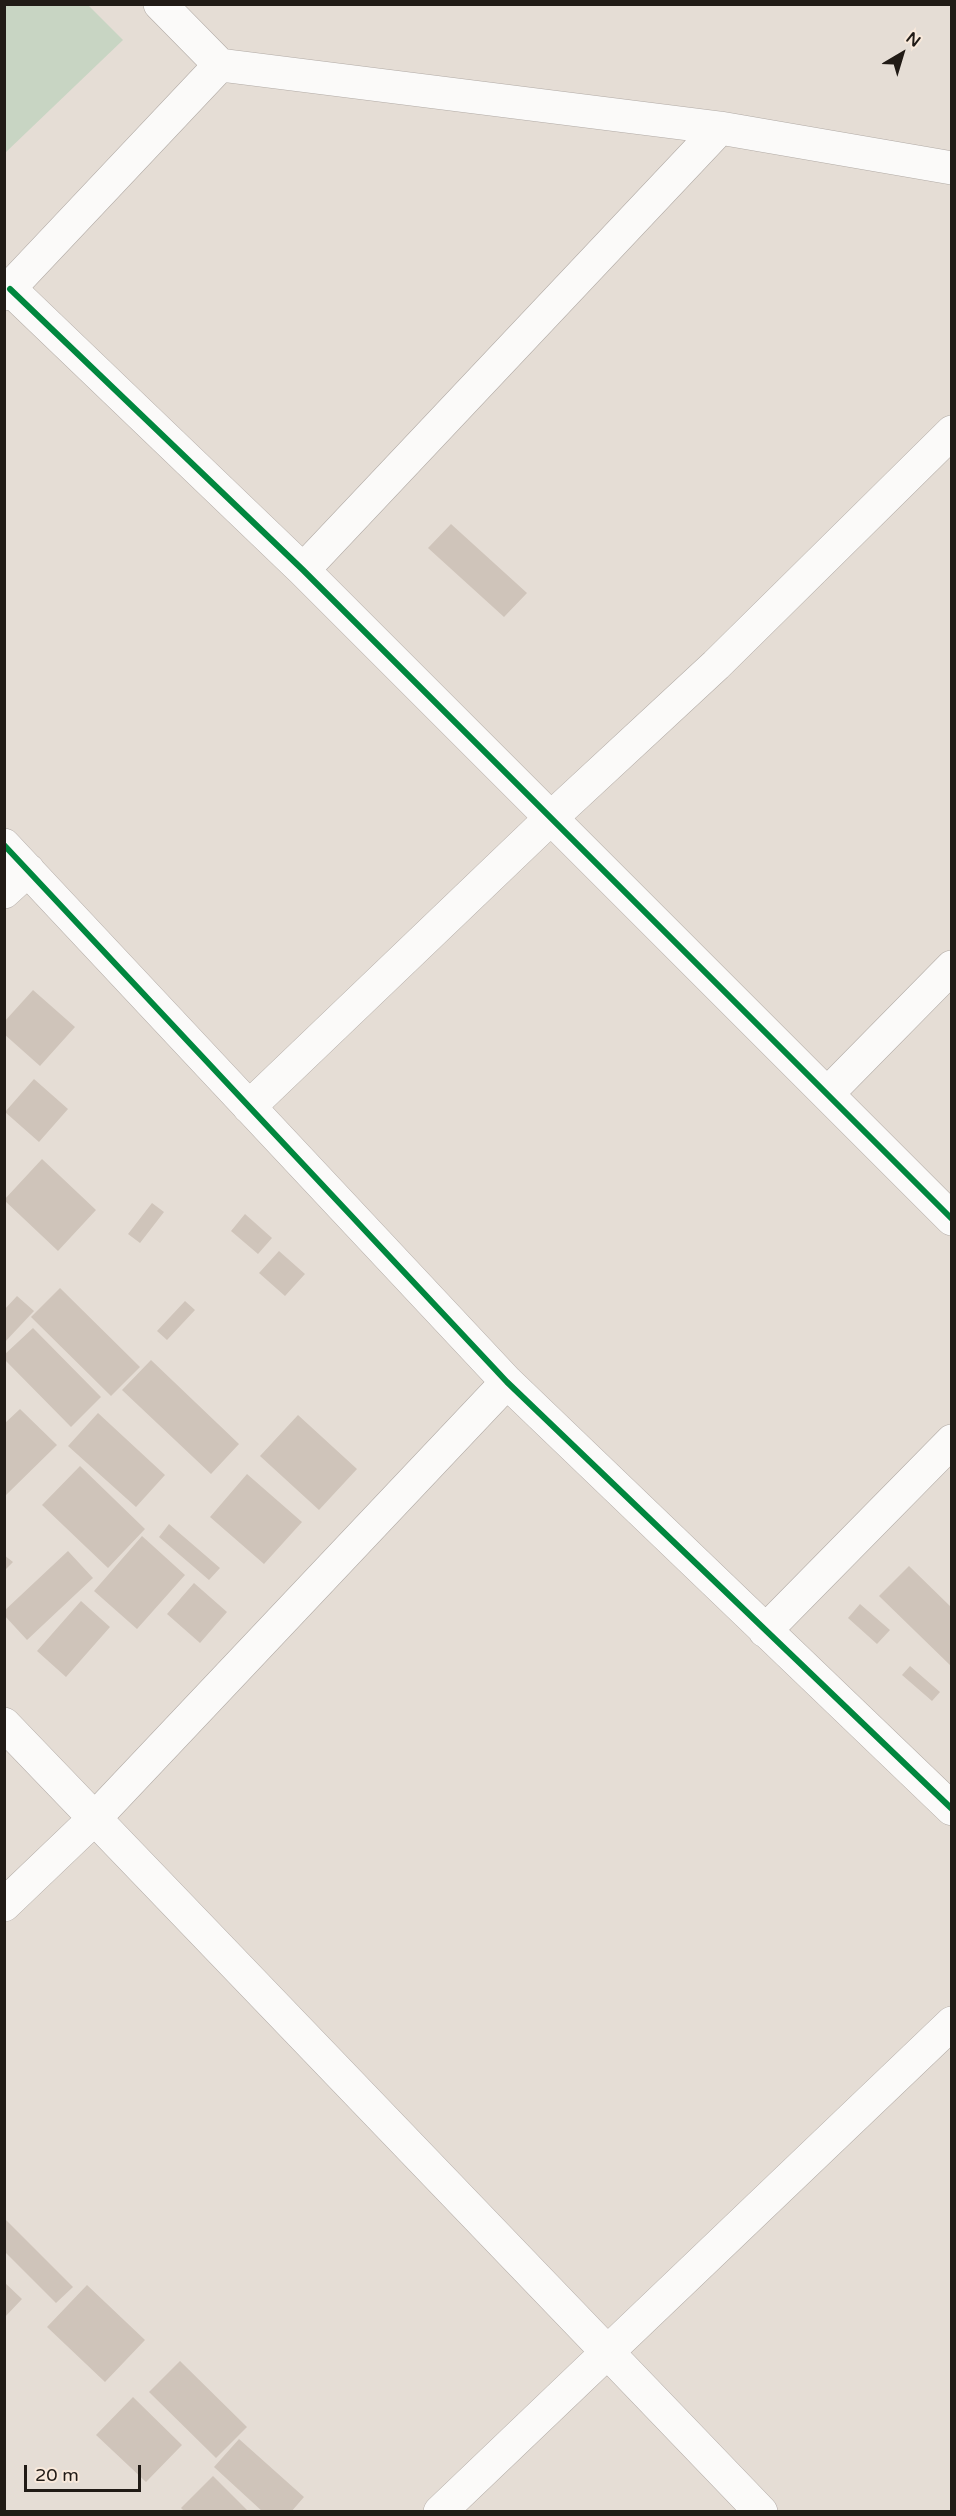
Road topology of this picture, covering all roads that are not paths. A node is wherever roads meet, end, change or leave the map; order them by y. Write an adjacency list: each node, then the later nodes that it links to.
1 (160, 4): 2 (street)
2 (220, 65): 3 (street); 5 (street)
3 (720, 128): 4 (street); 7 (street)
4 (951, 168)
5 (7, 291): 7 (street)
6 (951, 432): 8 (street)
7 (303, 570): 8 (street)
8 (552, 817): 13 (street); 14 (street)
9 (4, 845): 10 (street)
10 (28, 870): 11 (street); 14 (street)
11 (4, 892)
12 (951, 967): 13 (street)
13 (828, 1093): 15 (street)
14 (249, 1107): 16 (street)
15 (951, 1219)
16 (507, 1382): 18 (street); 21 (street)
17 (951, 1441): 18 (street)
18 (765, 1630): 20 (street)
19 (4, 1724): 21 (street)
20 (951, 1809)
21 (95, 1818): 22 (street); 24 (street)
22 (4, 1905)
23 (951, 2023): 24 (street)
24 (607, 2352): 25 (street); 26 (street)
25 (440, 2511)
26 (761, 2511)

